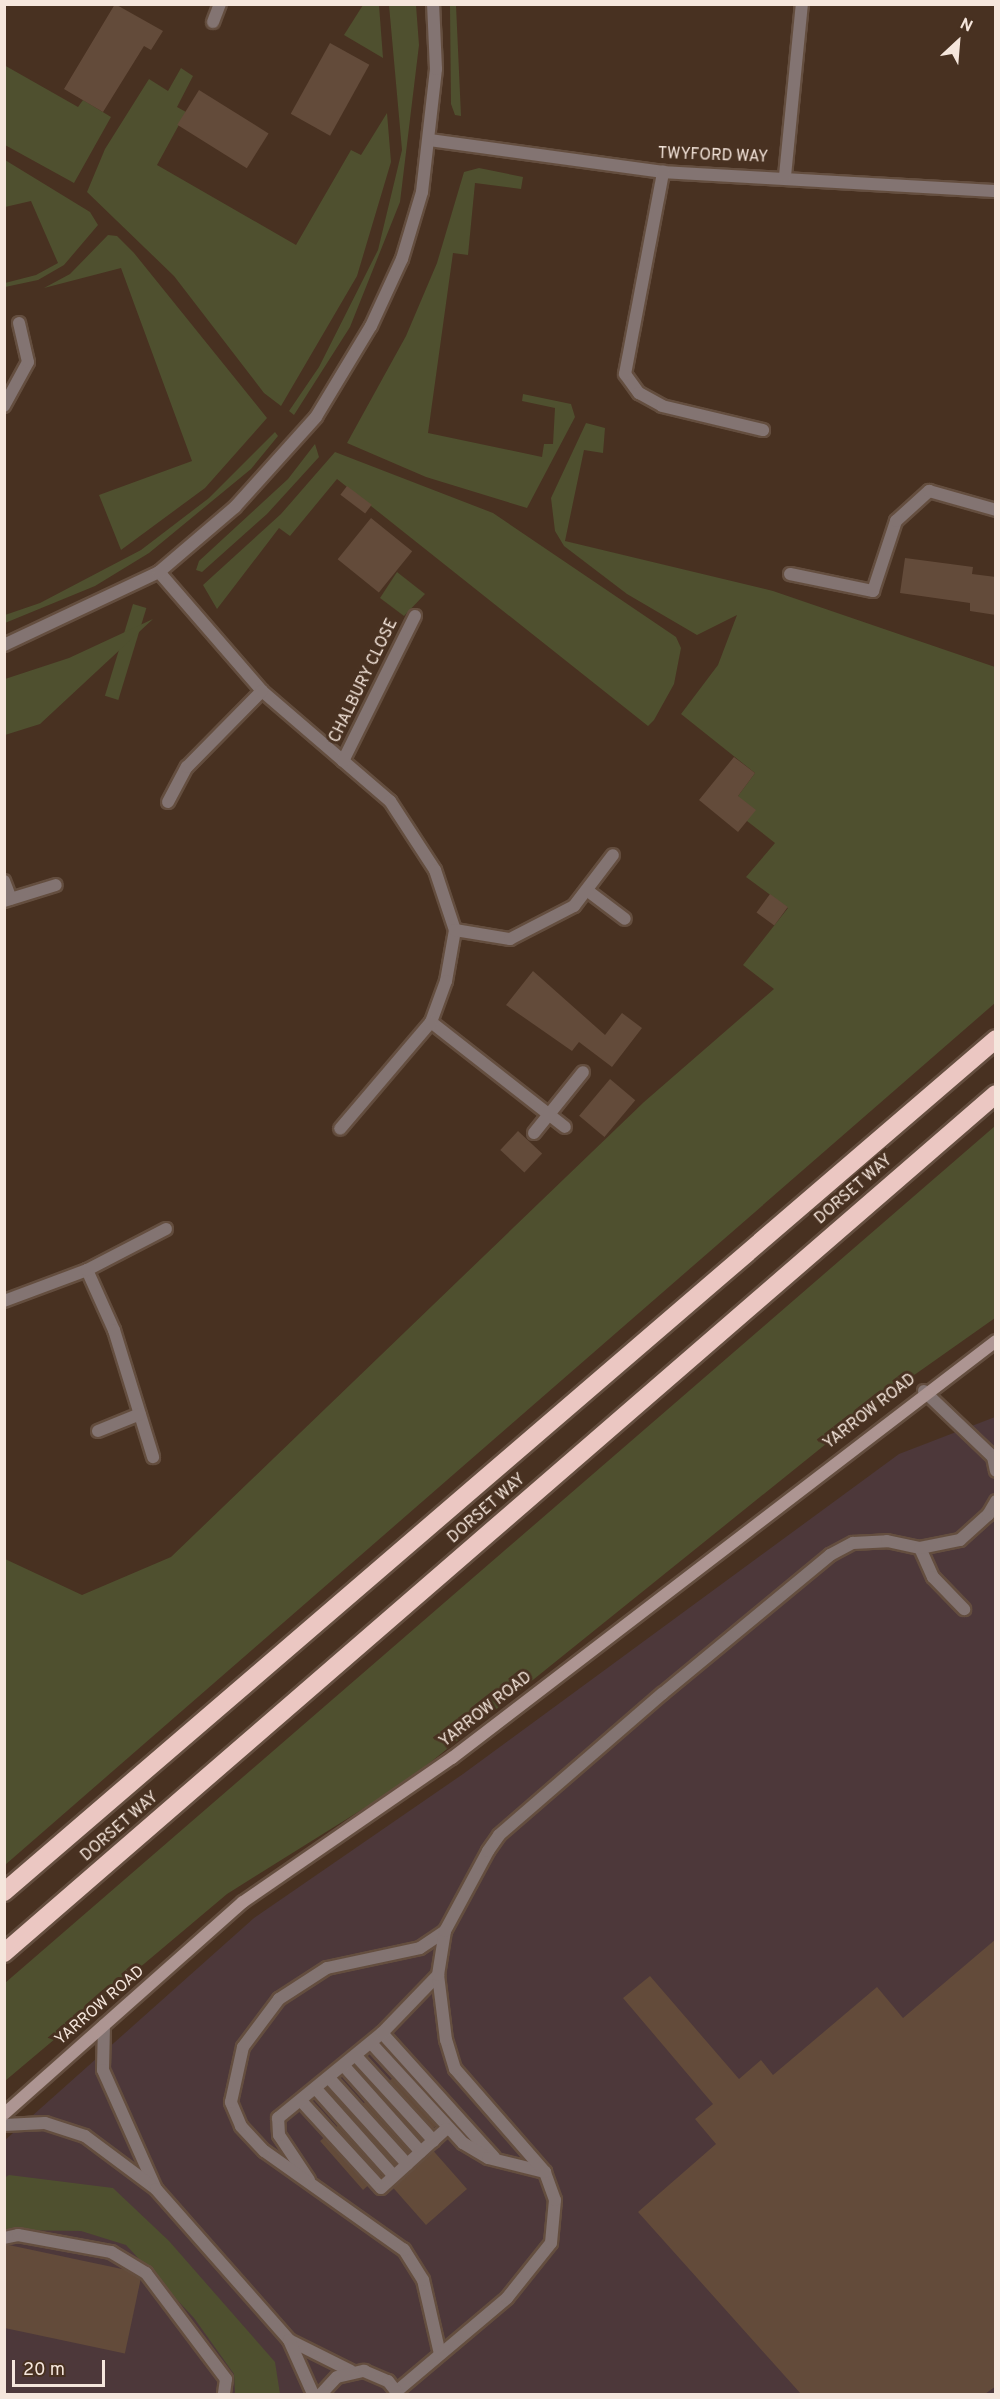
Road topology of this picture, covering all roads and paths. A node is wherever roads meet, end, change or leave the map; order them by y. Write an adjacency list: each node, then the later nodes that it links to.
1 (220, 4): 4 (street)
2 (433, 4): 5 (street)
3 (802, 4): 7 (street)
4 (213, 22)
5 (430, 140): 6 (street, TWYFORD WAY); 13 (street)
6 (663, 172): 7 (street, TWYFORD WAY); 11 (street)
7 (785, 176): 8 (street, TWYFORD WAY)
8 (996, 191)
9 (19, 323): 10 (street)
10 (4, 406)
11 (763, 429)
12 (996, 510): 14 (street)
13 (159, 572): 16 (street); 17 (street, CHALBURY CLOSE)
14 (790, 574)
15 (415, 616): 18 (street, CHALBURY CLOSE)
16 (4, 645)
17 (262, 692): 18 (street, CHALBURY CLOSE); 19 (street)
18 (343, 761): 26 (street, CHALBURY CLOSE)
19 (168, 802)
20 (613, 855): 23 (street)
21 (4, 881): 24 (street)
22 (56, 885): 24 (street)
23 (588, 891): 25 (street); 26 (street)
24 (8, 900)
25 (625, 919)
26 (455, 930): 27 (street)
27 (431, 1022): 31 (street); 33 (street)
28 (996, 1039): 47 (highway, DORSET WAY)
29 (583, 1072): 31 (street)
30 (996, 1094): 49 (highway, DORSET WAY)
31 (549, 1114): 32 (street); 34 (street)
32 (565, 1127)
33 (340, 1129)
34 (534, 1133)
35 (166, 1229): 36 (street)
36 (87, 1270): 37 (street); 40 (street)
37 (4, 1301)
38 (996, 1341): 39 (street, YARROW ROAD)
39 (924, 1391): 43 (street); 51 (street, YARROW ROAD)
40 (140, 1414): 41 (street); 42 (street)
41 (98, 1431)
42 (153, 1457)
43 (996, 1471)
44 (996, 1501): 45 (street)
45 (920, 1548): 46 (street); 48 (street)
46 (964, 1609)
47 (4, 1892)
48 (445, 1931): 50 (street); 68 (street)
49 (4, 1953)
50 (438, 1975): 52 (street); 66 (street)
51 (104, 2025): 59 (street, YARROW ROAD); 69 (street)
52 (382, 2033): 53 (street); 64 (street)
53 (370, 2043): 54 (street); 61 (street)
54 (356, 2056): 55 (street); 62 (street)
55 (344, 2066): 56 (street); 63 (street)
56 (330, 2079): 57 (street); 65 (street)
57 (316, 2090): 58 (street); 67 (street)
58 (303, 2103): 67 (street); 68 (street)
59 (4, 2114)
60 (4, 2125): 69 (street)
61 (446, 2129): 62 (street); 64 (street)
62 (434, 2140): 63 (street)
63 (421, 2152): 65 (street)
64 (497, 2161): 66 (street)
65 (407, 2164): 67 (street)
66 (545, 2172): 72 (street)
67 (394, 2176)
68 (313, 2186): 72 (street)
69 (156, 2189): 71 (street)
70 (4, 2238): 75 (street)
71 (289, 2340): 73 (street); 76 (street)
72 (440, 2354): 74 (street)
73 (351, 2371): 74 (street); 77 (street)
74 (397, 2393)
75 (224, 2394)
76 (313, 2394)
77 (321, 2394)

